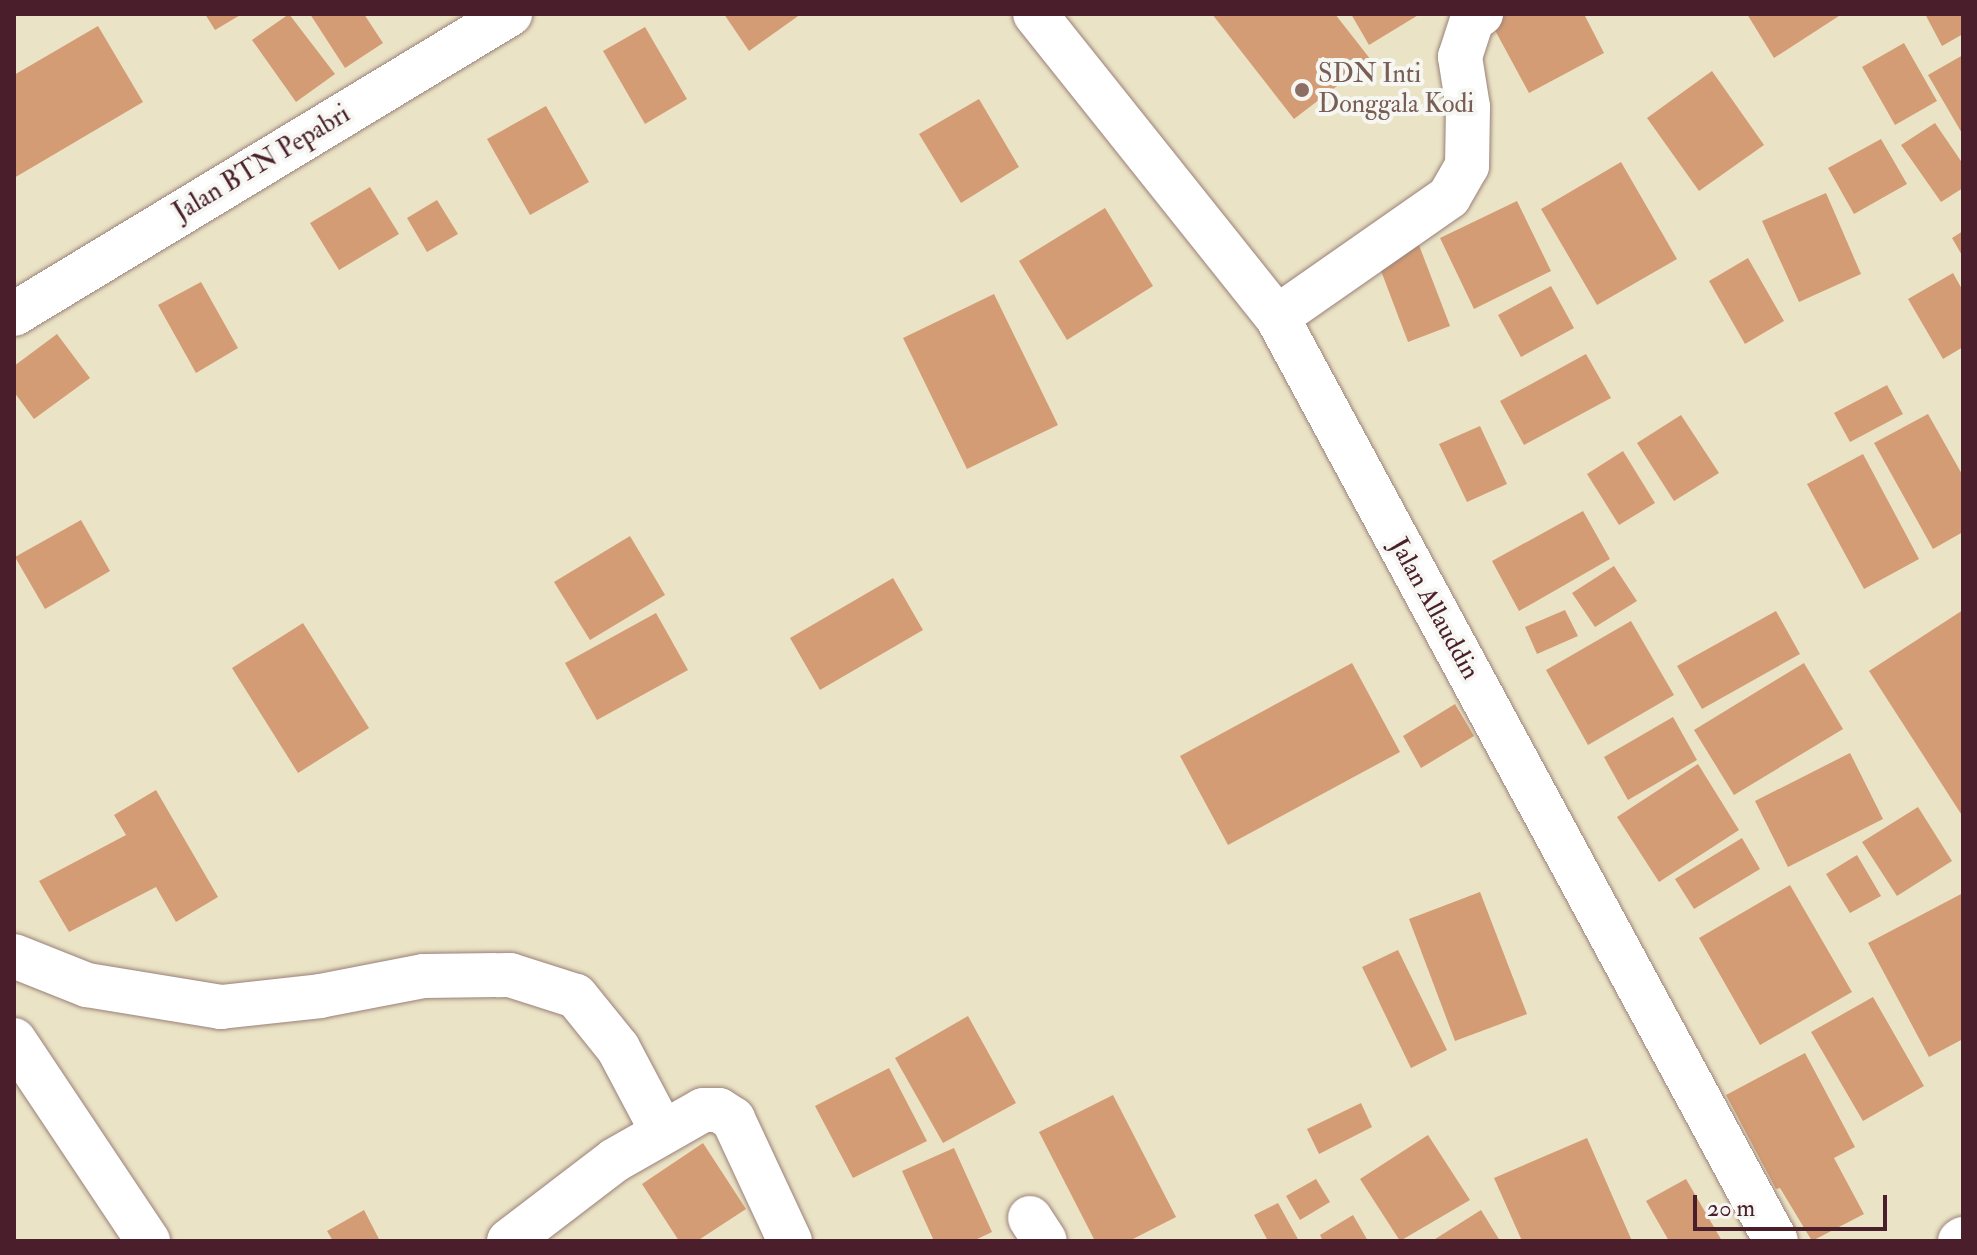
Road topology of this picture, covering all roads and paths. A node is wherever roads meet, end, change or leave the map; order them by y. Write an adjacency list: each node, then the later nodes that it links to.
1 (510, 14): 4 (street, Jalan BTN Pepabri)
2 (1035, 14): 5 (street, Jalan Allauddin)
3 (1481, 14): 5 (street)
4 (14, 314)
5 (1277, 317): 12 (street, Jalan Allauddin)
6 (14, 956): 8 (street)
7 (14, 1040): 9 (street)
8 (662, 1131): 10 (street); 11 (street)
9 (148, 1241)
10 (509, 1241)
11 (790, 1241)
12 (1776, 1241)

